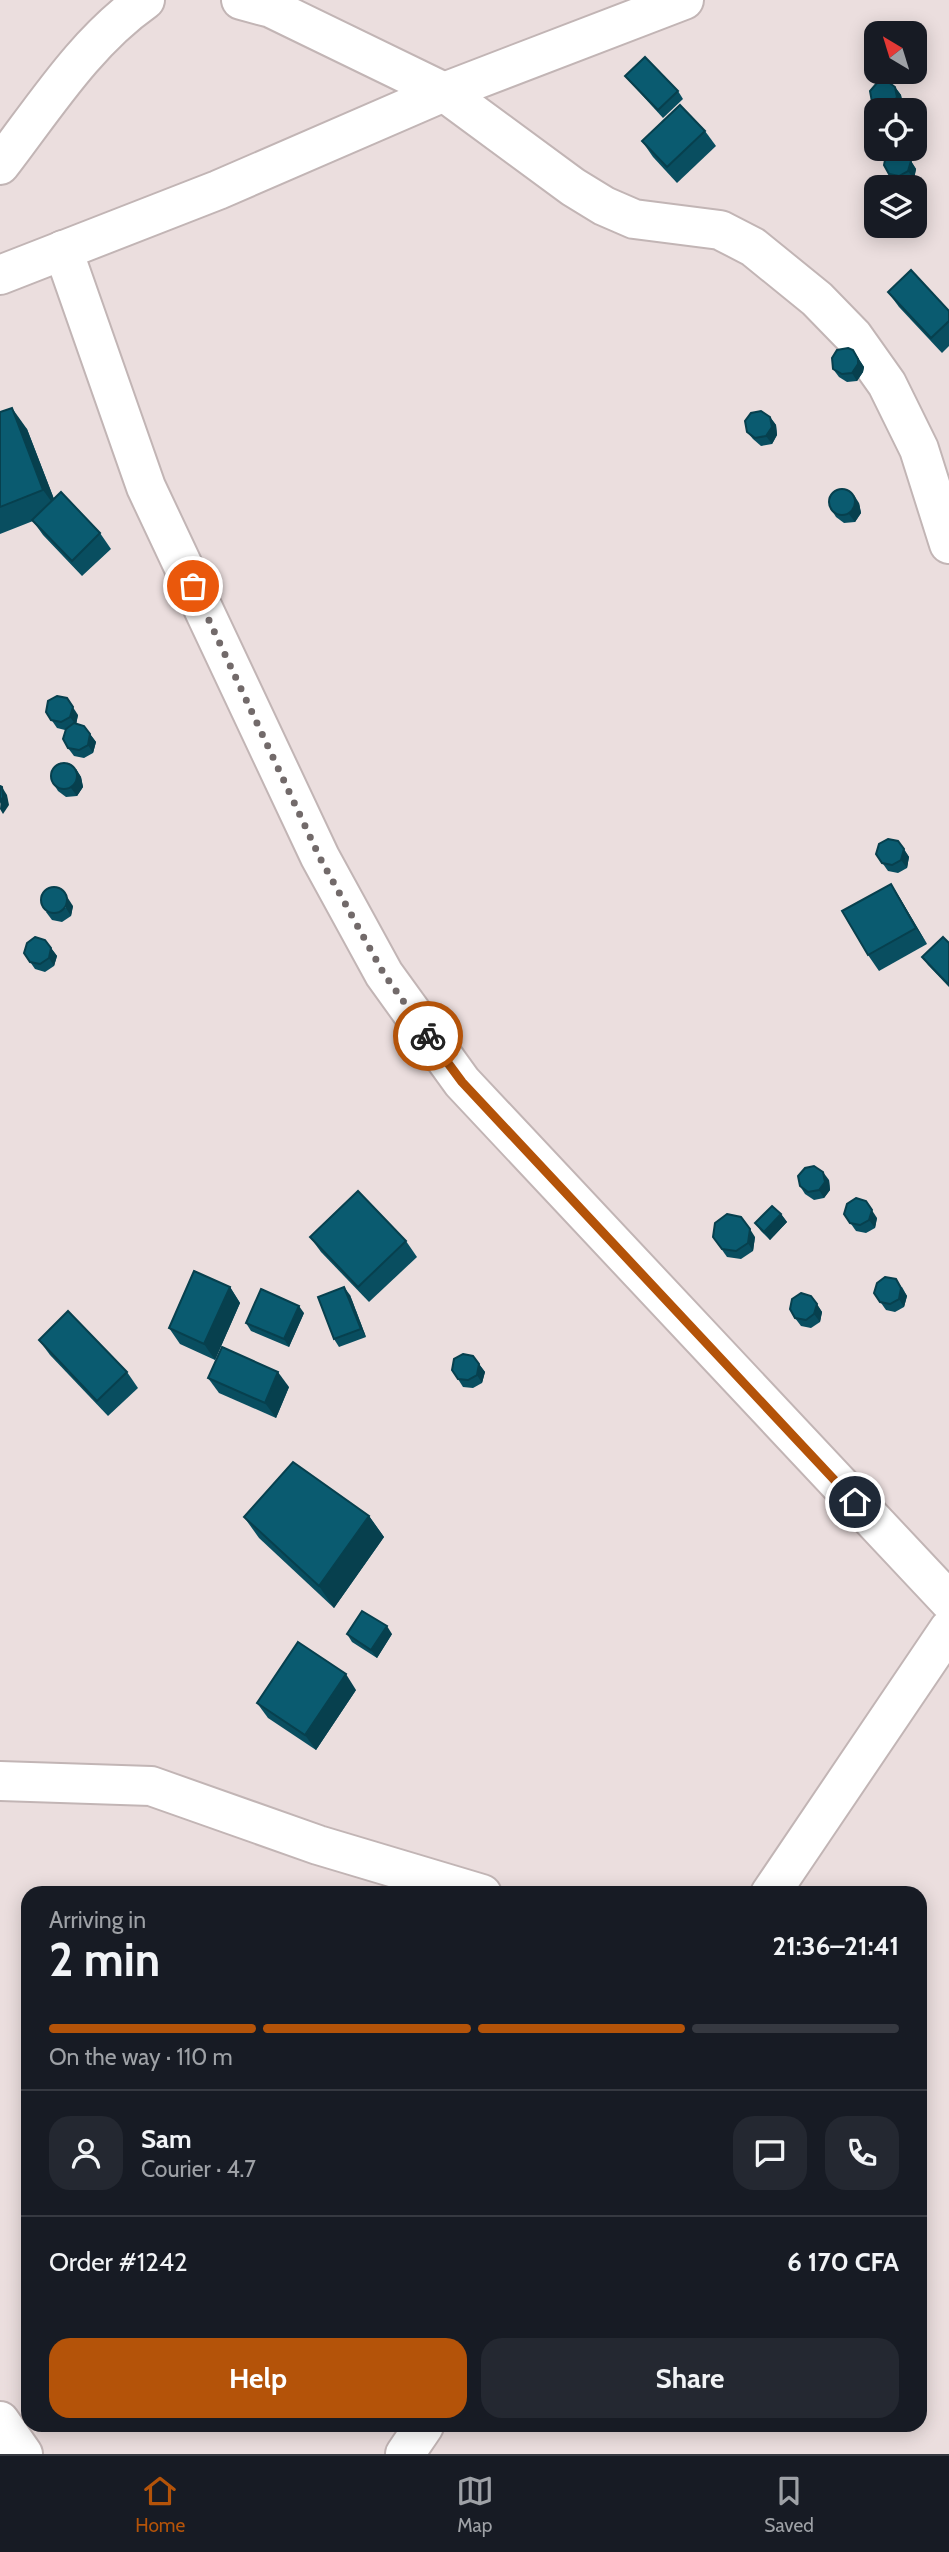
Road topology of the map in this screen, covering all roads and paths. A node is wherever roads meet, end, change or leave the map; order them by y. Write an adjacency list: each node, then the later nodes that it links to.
1 (145, 0): 5 (main road)
2 (241, 0): 4 (main road)
3 (684, 0): 4 (main road)
4 (444, 92): 6 (main road); 8 (main road)
5 (0, 165)
6 (63, 250): 7 (main road); 9 (main road)
7 (0, 275)
8 (949, 544)
9 (949, 1601)
10 (949, 1629): 13 (main road)
11 (0, 1781): 12 (main road)
12 (456, 1886)
13 (776, 1886)
14 (0, 2421): 16 (main road)
15 (420, 2432): 17 (main road)
16 (23, 2454)
17 (405, 2454)

